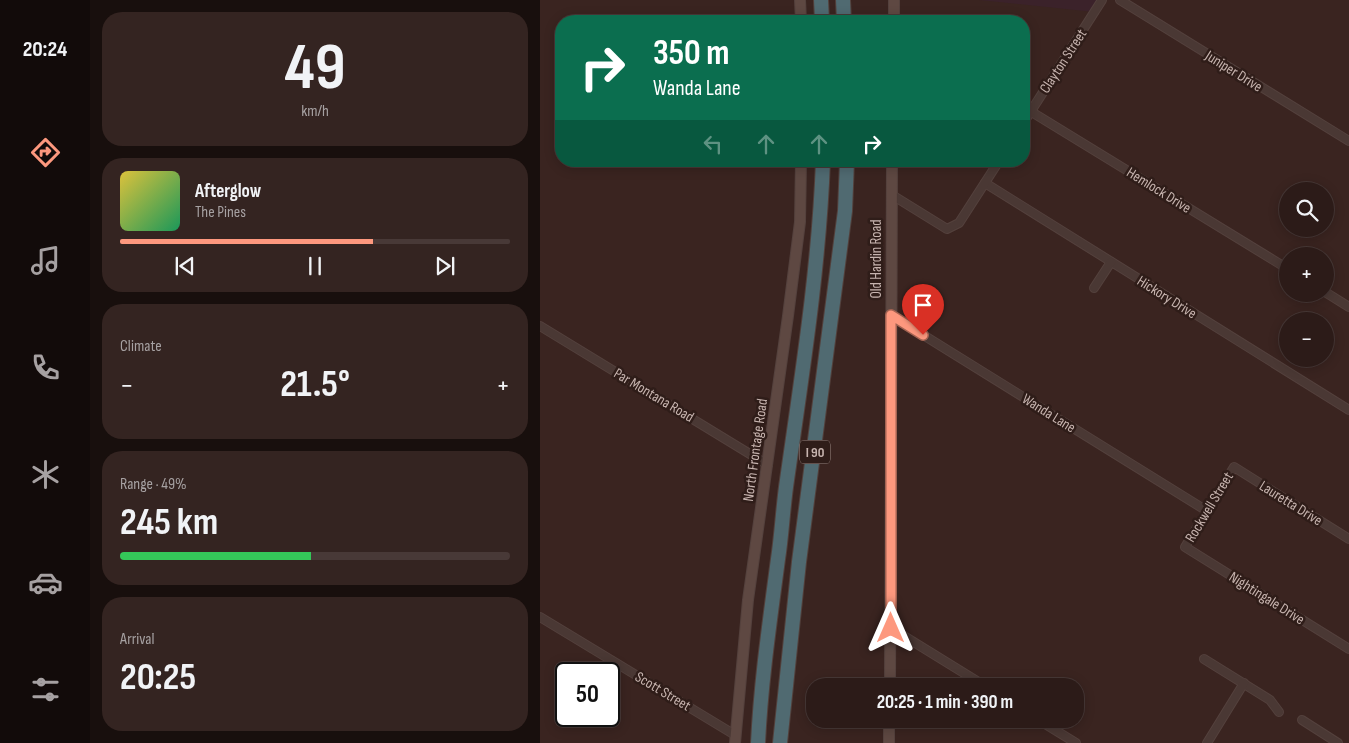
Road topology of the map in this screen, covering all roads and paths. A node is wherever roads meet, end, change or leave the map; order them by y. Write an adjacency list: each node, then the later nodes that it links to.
1 (800, 0): 7 (street)
2 (821, 0): 8 (highway)
3 (843, 0): 9 (highway)
4 (894, 0): 10 (street)
5 (1102, 0): 11 (street, Clayton Street)
6 (1120, 0): 12 (street, Juniper Drive)
7 (801, 15)
8 (822, 15)
9 (844, 15)
10 (894, 15)
11 (1030, 111): 21 (street, Hemlock Drive)
12 (1349, 141)
13 (801, 167): 28 (street, North Frontage Road)
14 (823, 167): 45 (highway, I 90)
15 (847, 167): 46 (highway, I 90)
16 (892, 167): 19 (street, Old Hardin Road)
17 (995, 167): 18 (street)
18 (985, 183): 19 (street); 20 (street, Hickory Drive)
19 (892, 195): 25 (street, Old Hardin Road)
20 (1111, 262): 22 (street); 27 (street, Hickory Drive)
21 (1279, 263)
22 (1094, 288)
23 (1334, 298): 24 (street)
24 (1349, 307)
25 (891, 315): 30 (street, Wanda Lane); 34 (street, Old Hardin Road)
26 (540, 326): 28 (street, Par Montana Road)
27 (1349, 410)
28 (768, 465): 44 (street, North Frontage Road)
29 (1234, 467): 30 (street, Rockwell Street); 31 (street, Lauretta Drive)
30 (1207, 511): 32 (street, Rockwell Street)
31 (1349, 539)
32 (1185, 547): 35 (street, Nightingale Drive)
33 (540, 617): 44 (street, Scott Street)
34 (891, 628): 37 (street, Old Hardin Road); 38 (street)
35 (1349, 649)
36 (1204, 659): 39 (street)
37 (890, 678)
38 (972, 678)
39 (1244, 683): 40 (street); 49 (street)
40 (1279, 712)
41 (1302, 720): 50 (street)
42 (889, 728): 47 (street)
43 (1052, 728): 48 (street)
44 (735, 739)
45 (758, 743)
46 (780, 743)
47 (889, 743)
48 (1076, 743)
49 (1207, 743)
50 (1338, 743)

